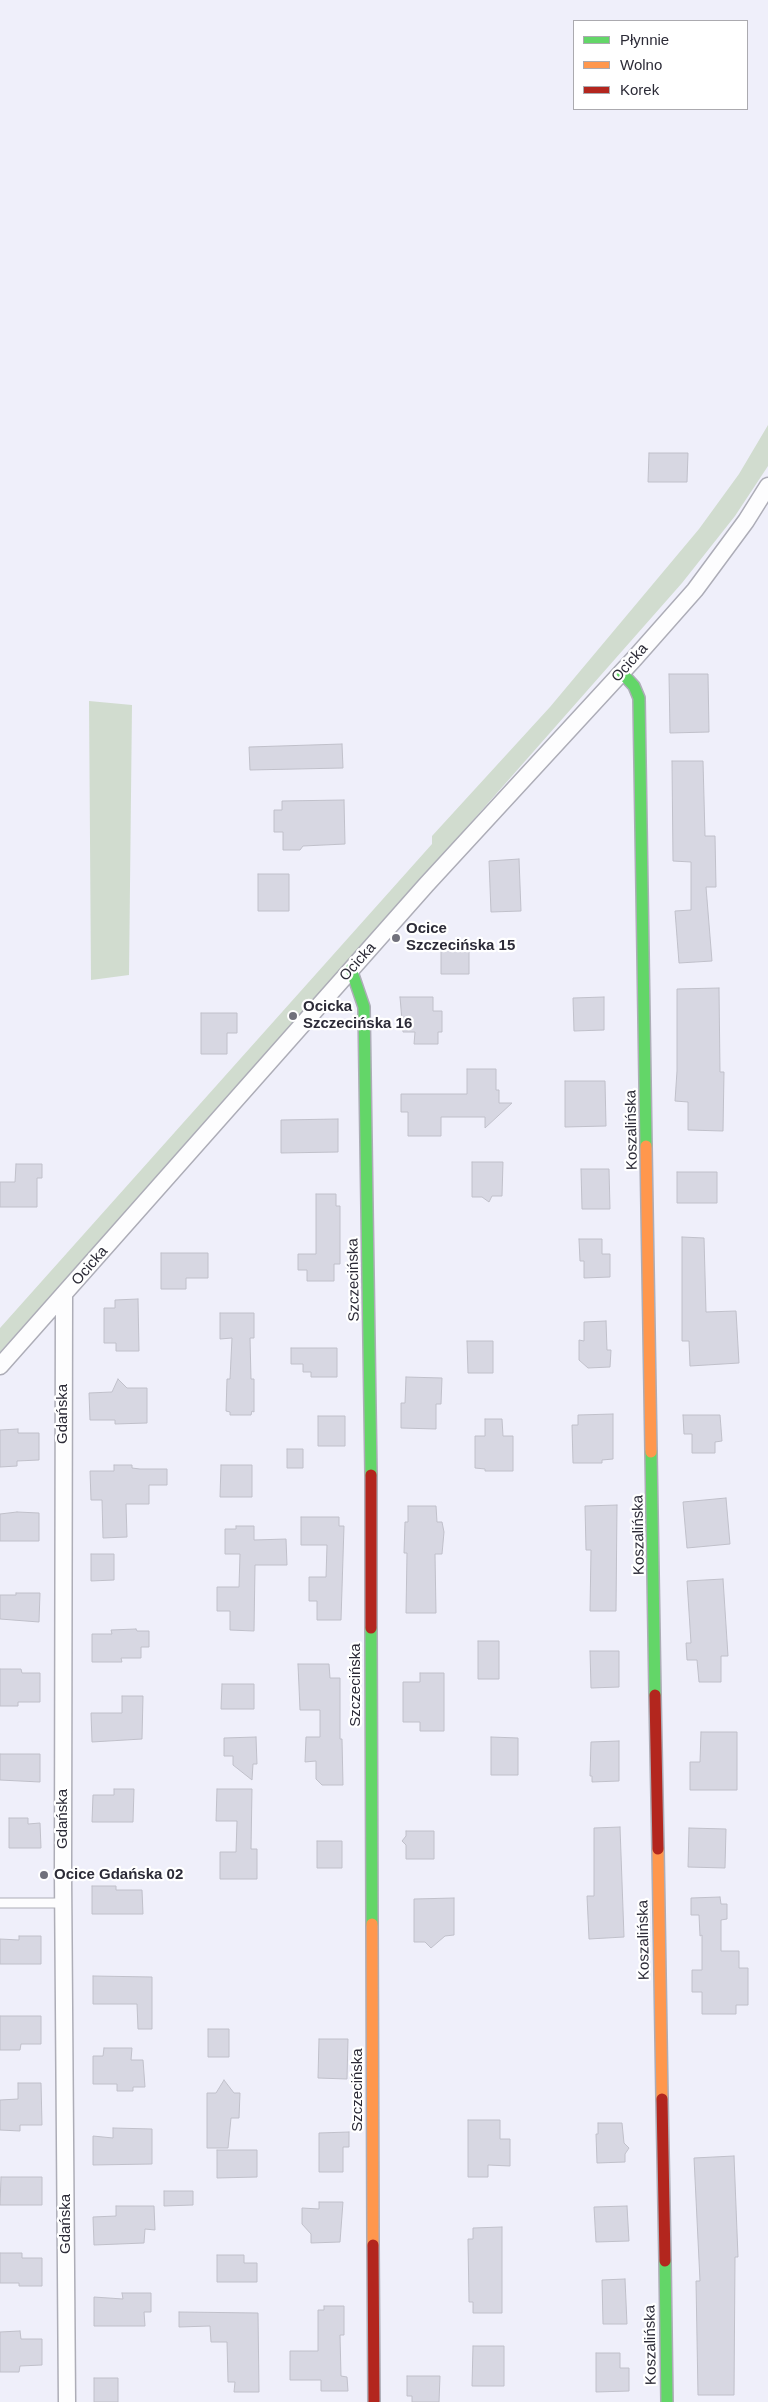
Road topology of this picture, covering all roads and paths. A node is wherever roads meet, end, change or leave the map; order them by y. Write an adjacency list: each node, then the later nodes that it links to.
1 (768, 486): 2 (street, Ocicka)
2 (622, 673): 3 (street, Ocicka); 10 (street, Koszalińska)
3 (351, 970): 4 (street, Ocicka); 9 (street, Szczecińska)
4 (64, 1296): 5 (street, Ocicka); 7 (street, Gdańska)
5 (0, 1366)
6 (0, 1903): 7 (lane)
7 (63, 1903): 8 (street, Gdańska)
8 (67, 2402)
9 (374, 2402)
10 (667, 2402)

